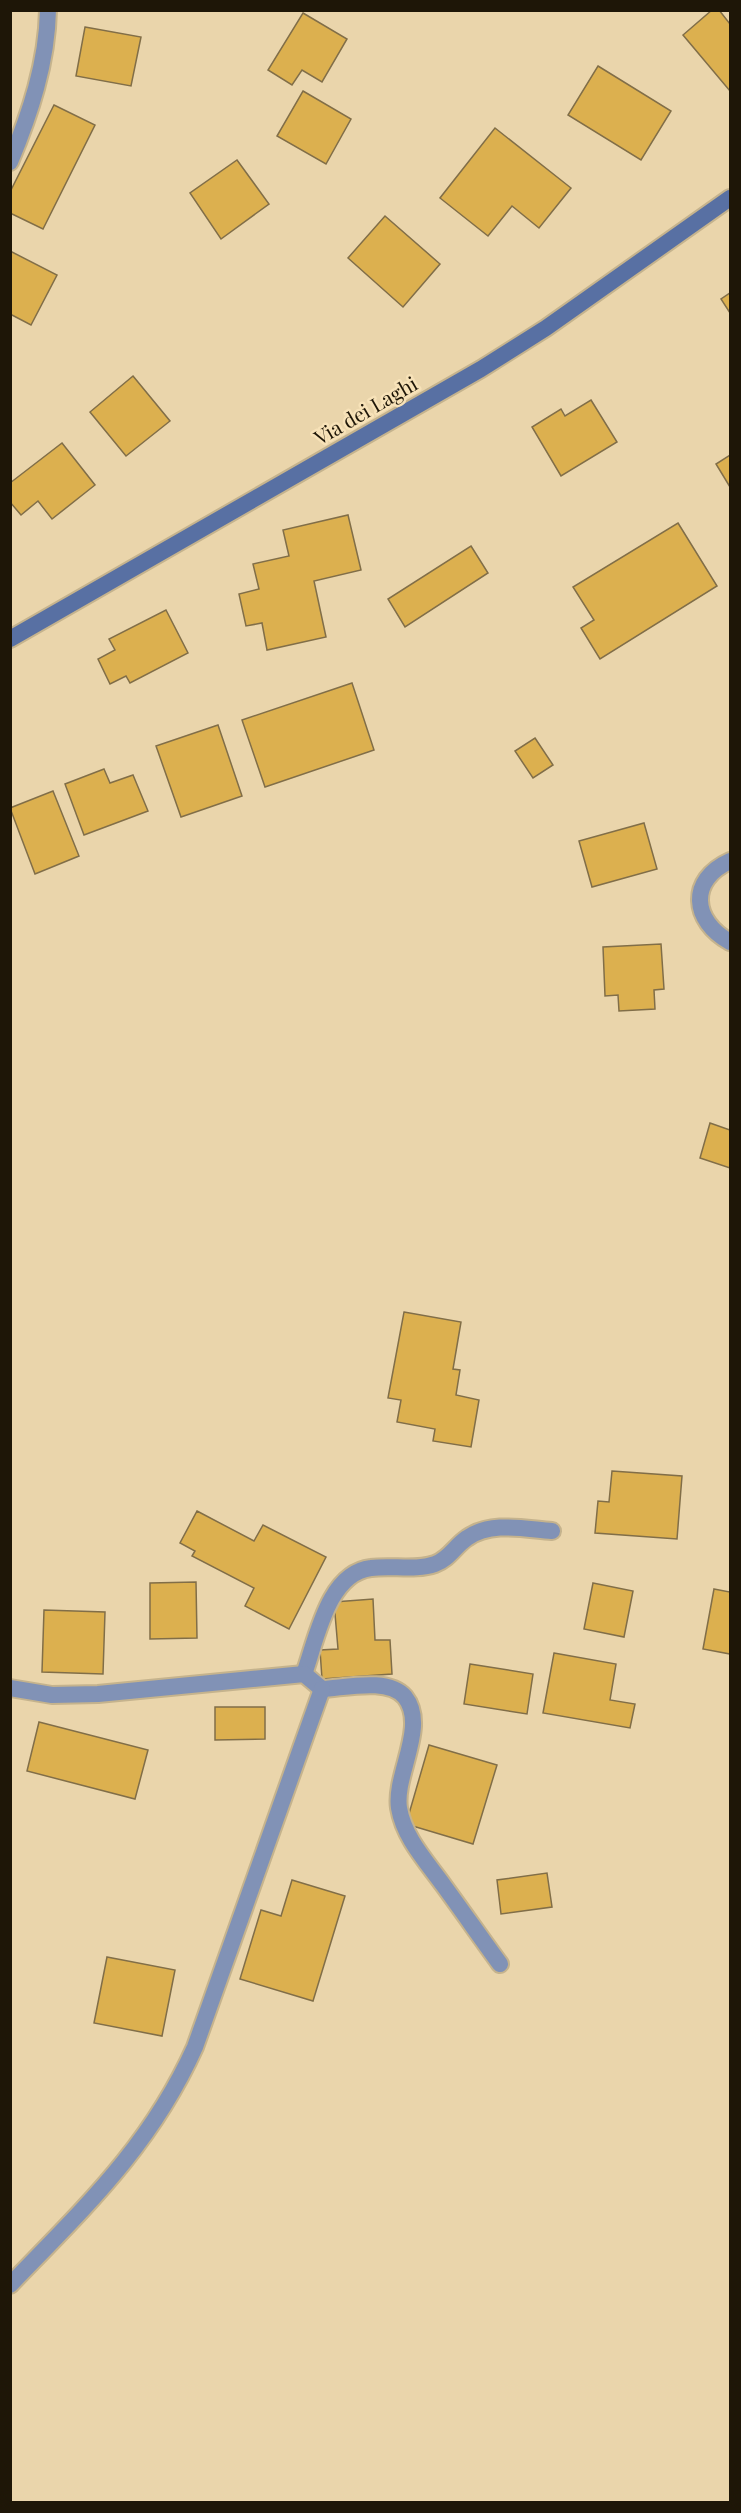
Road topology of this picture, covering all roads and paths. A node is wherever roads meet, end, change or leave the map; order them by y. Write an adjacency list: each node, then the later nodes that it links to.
1 (48, 10): 2 (street)
2 (10, 162)
3 (730, 198): 4 (main road, Via dei Laghi)
4 (10, 639)
5 (730, 861): 6 (street)
6 (730, 942)
7 (552, 1531): 8 (street)
8 (304, 1674): 9 (street); 10 (street)
9 (10, 1688)
10 (322, 1689): 11 (street); 12 (street)
11 (500, 1964)
12 (10, 2285)

